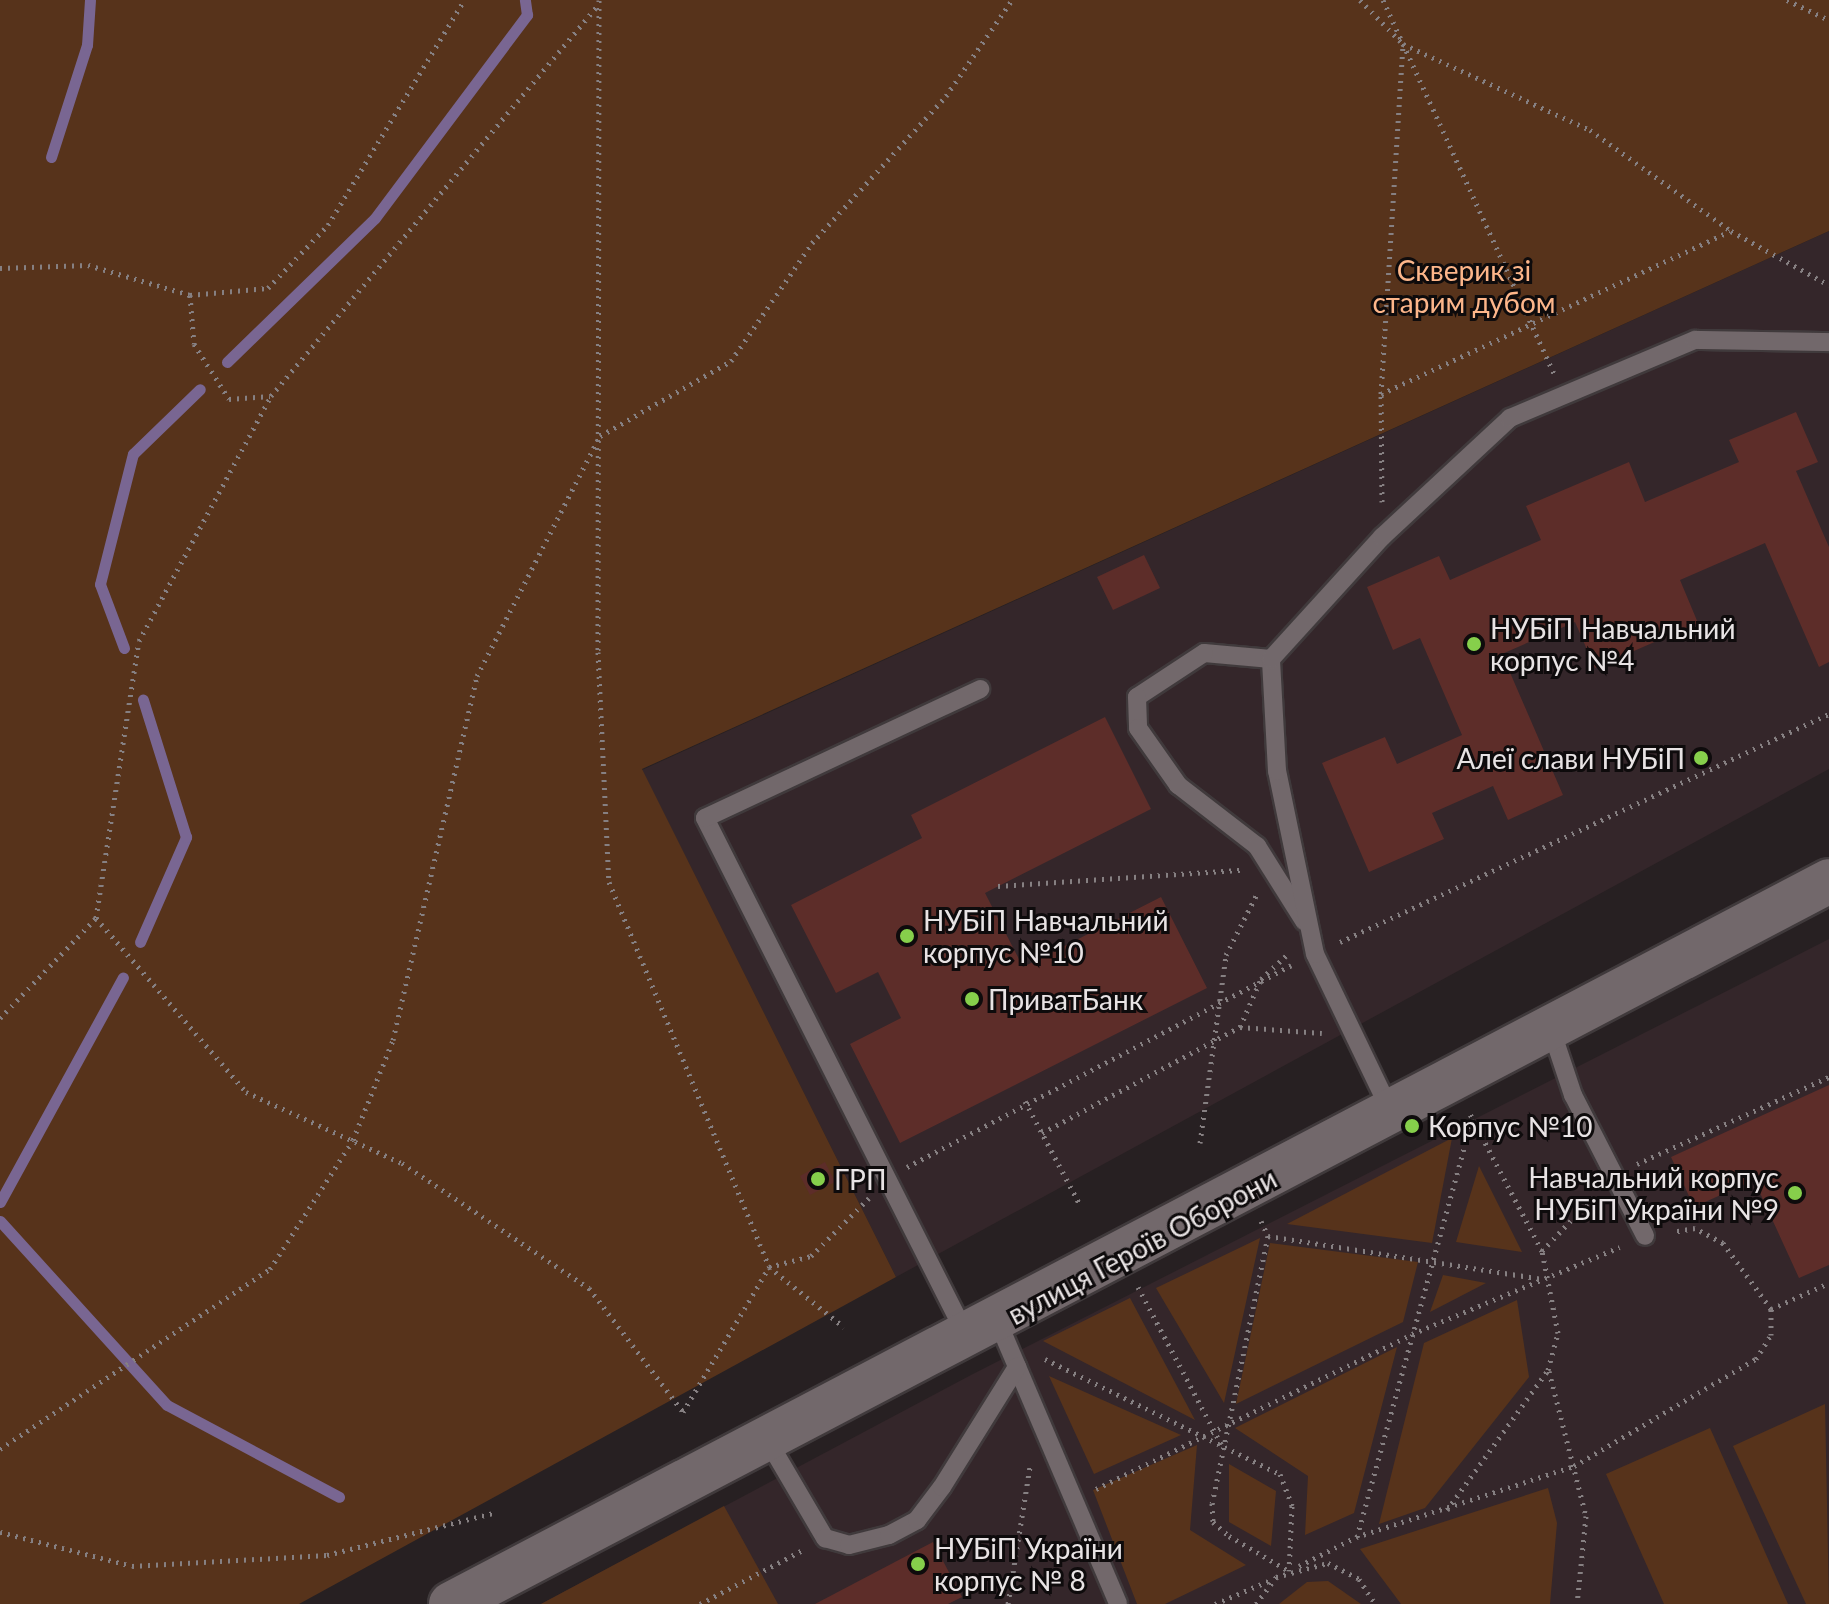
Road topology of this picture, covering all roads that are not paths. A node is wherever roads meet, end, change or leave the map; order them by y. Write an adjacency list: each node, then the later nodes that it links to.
1 (1829, 342): 2 (lane)
2 (1271, 659): 5 (lane); 5 (lane)
3 (980, 689): 9 (lane)
4 (1829, 881): 6 (street, вулиця Героїв Оборони)
5 (1310, 932): 7 (lane)
6 (1551, 1029): 7 (street, вулиця Героїв Оборони); 8 (lane)
7 (1391, 1113): 9 (street, вулиця Героїв Оборони)
8 (1645, 1236)
9 (991, 1336): 10 (lane); 11 (street, вулиця Героїв Оборони)
10 (1017, 1367): 11 (lane); 13 (lane)
11 (768, 1441): 12 (street, вулиця Героїв Оборони)
12 (470, 1600)
13 (1118, 1604)

